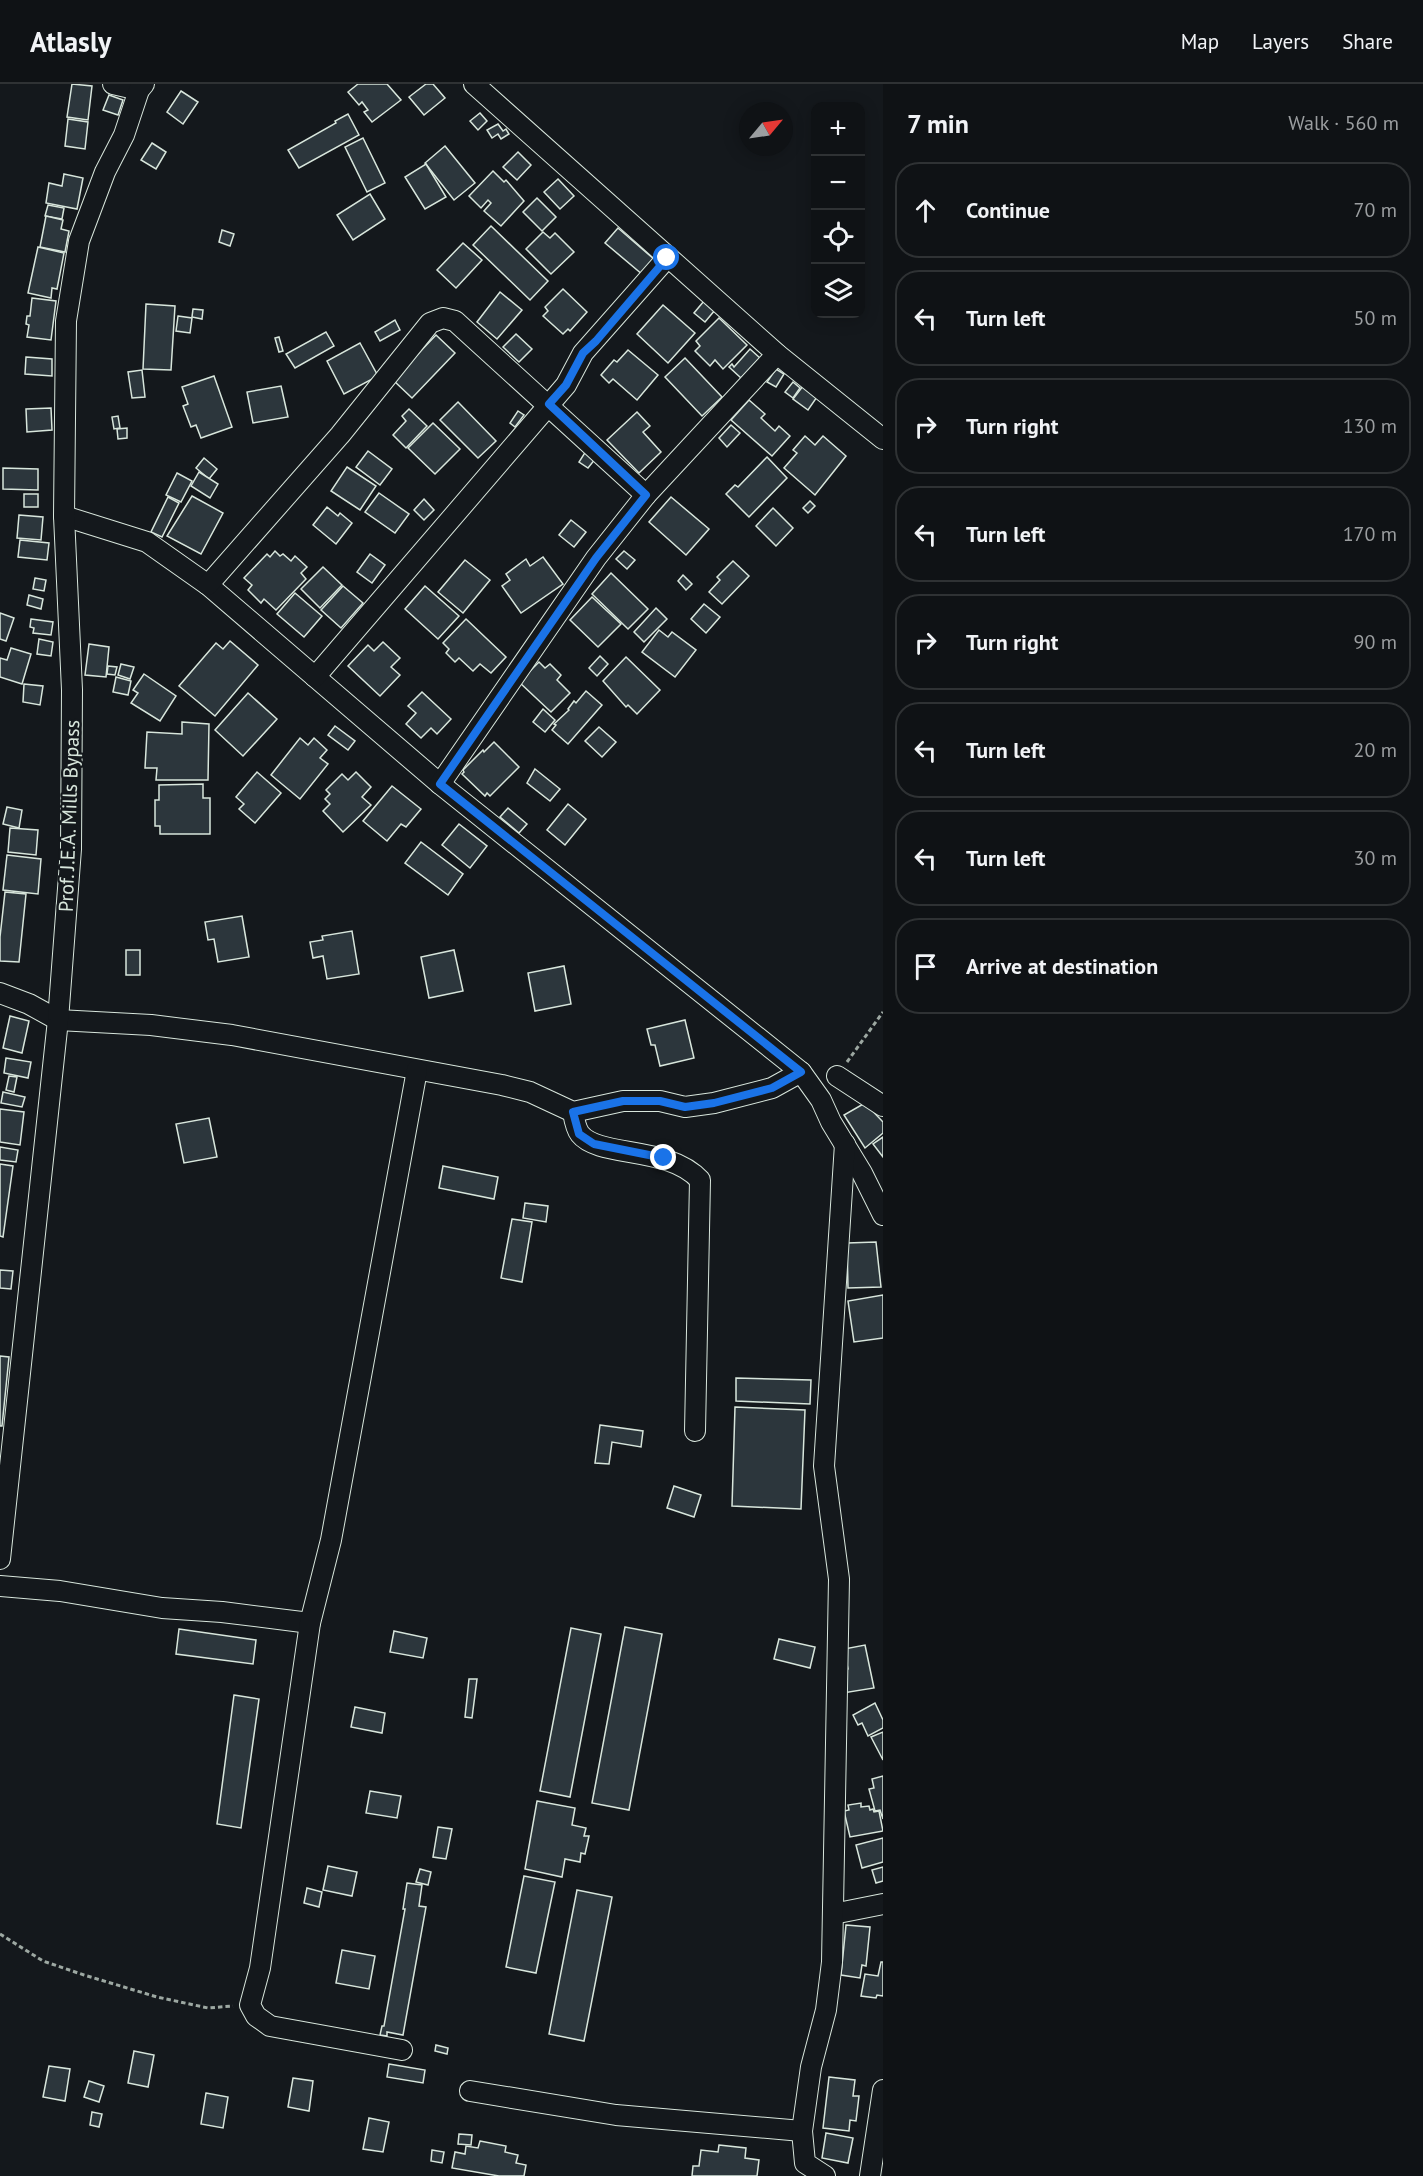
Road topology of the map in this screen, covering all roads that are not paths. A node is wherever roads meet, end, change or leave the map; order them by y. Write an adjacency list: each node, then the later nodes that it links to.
1 (113, 84): 3 (street)
2 (474, 84): 4 (street)
3 (142, 87): 9 (street, Prof. J.E.A. Mills Bypass)
4 (667, 258): 5 (street); 6 (street)
5 (777, 354): 7 (street); 8 (street)
6 (549, 404): 8 (street); 10 (street); 11 (street)
7 (883, 439)
8 (646, 495): 12 (street)
9 (64, 516): 10 (street); 14 (street, Prof. J.E.A. Mills Bypass)
10 (208, 585): 11 (street)
11 (315, 677): 12 (street)
12 (440, 784): 16 (street)
13 (0, 993): 14 (street)
14 (58, 1020): 15 (street); 23 (street, Prof. J.E.A. Mills Bypass)
15 (417, 1070): 19 (street); 25 (street)
16 (801, 1072): 19 (street); 20 (street)
17 (837, 1076): 18 (street)
18 (883, 1106)
19 (573, 1112): 22 (street)
20 (844, 1144): 21 (street); 27 (street)
21 (883, 1215)
22 (695, 1431)
23 (0, 1559)
24 (0, 1586): 25 (street)
25 (310, 1623): 28 (street)
26 (883, 1904): 27 (street)
27 (833, 1914): 31 (street)
28 (402, 2050)
29 (883, 2090): 33 (street)
30 (470, 2091): 31 (street)
31 (802, 2131): 32 (street)
32 (825, 2176)
33 (870, 2176)

